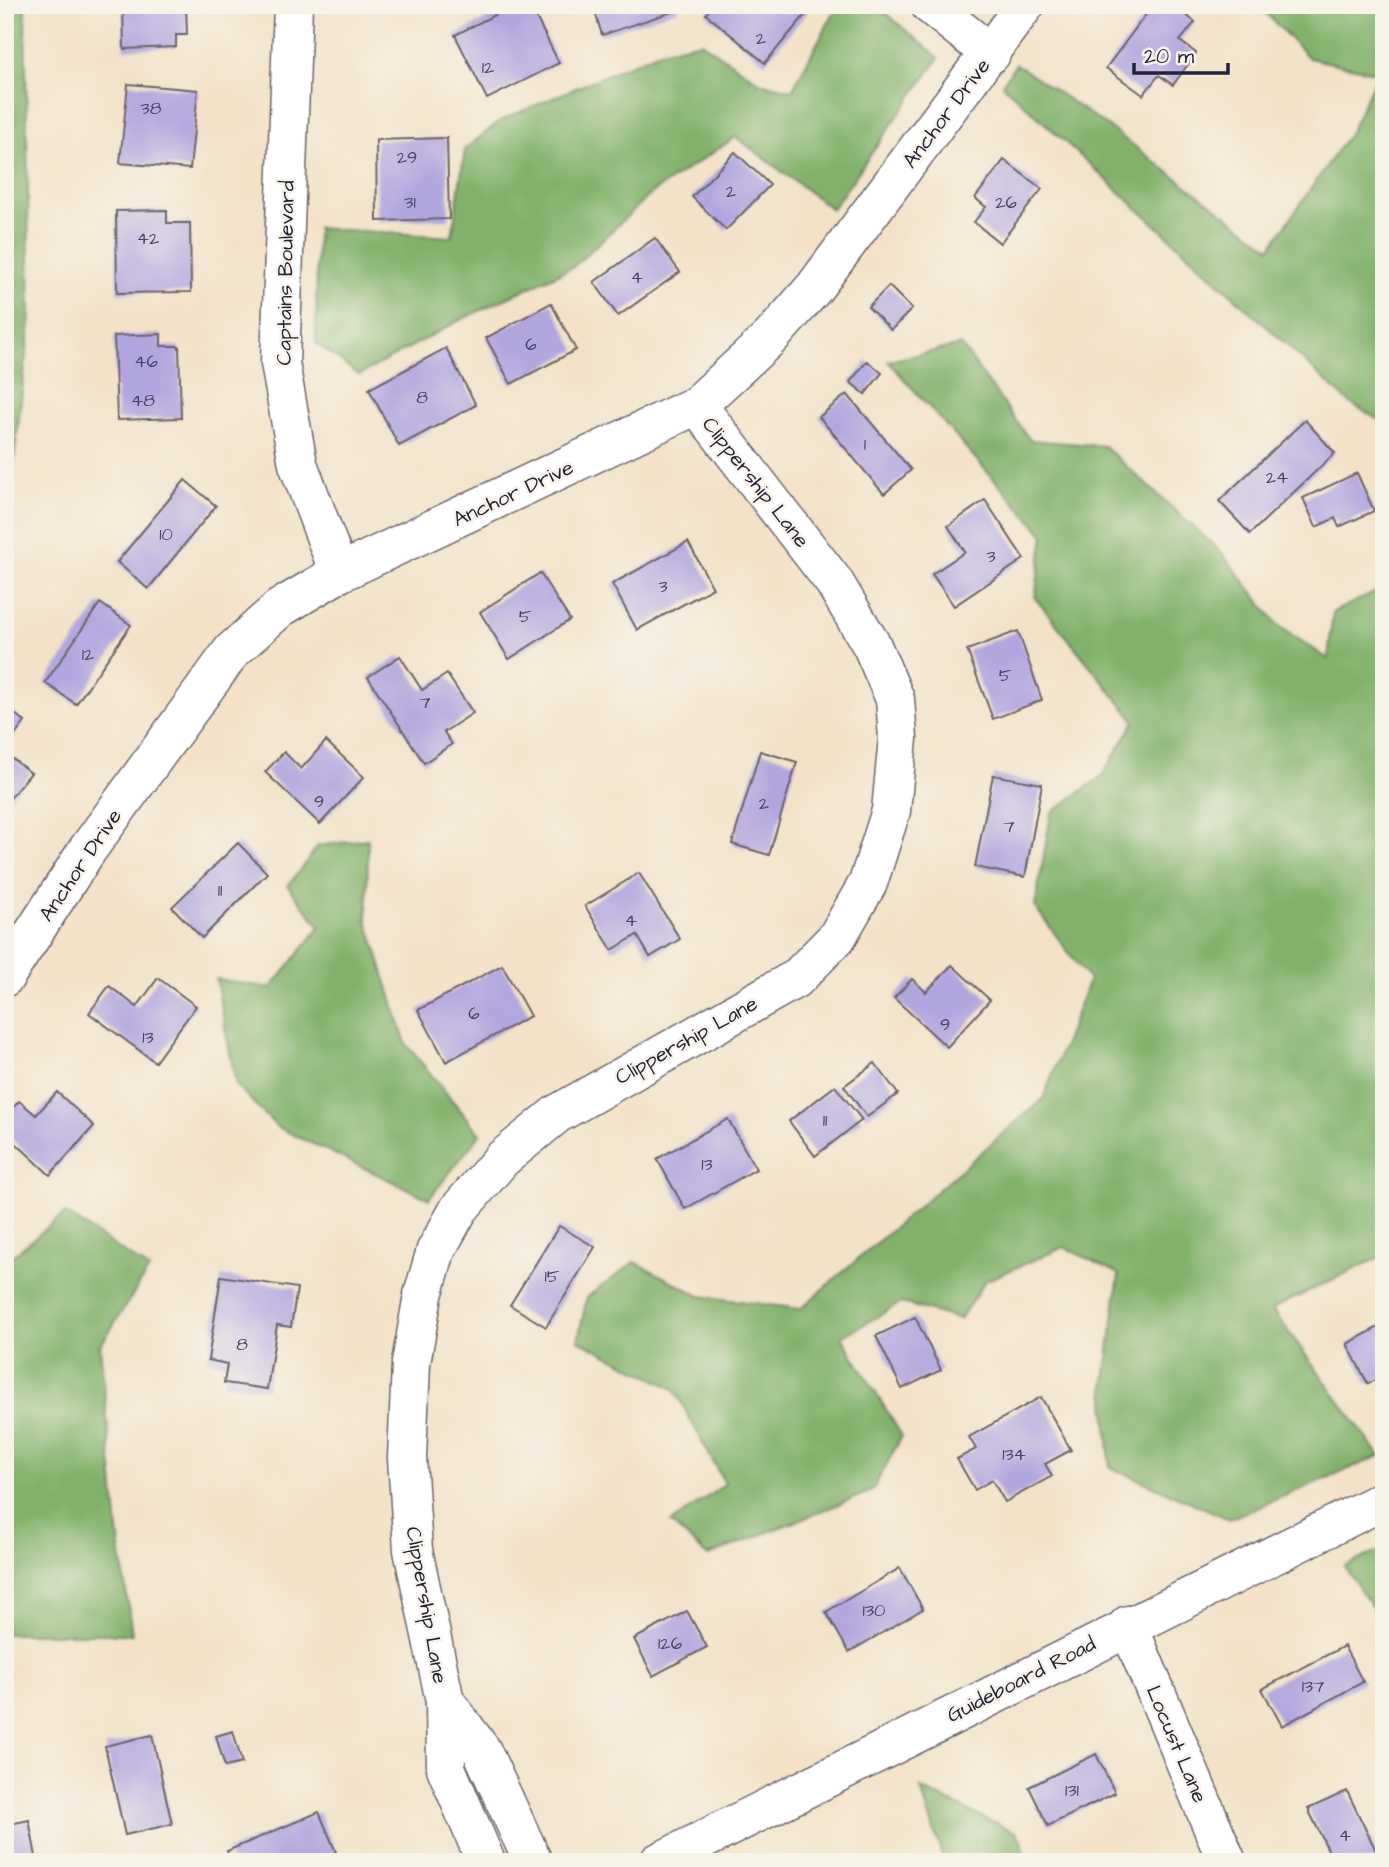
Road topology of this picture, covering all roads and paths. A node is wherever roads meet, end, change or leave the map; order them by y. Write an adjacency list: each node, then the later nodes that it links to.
1 (293, 5): 6 (street, Captains Boulevard)
2 (930, 5): 4 (street)
3 (1016, 8): 4 (street, Anchor Drive)
4 (991, 54): 5 (street, Anchor Drive)
5 (697, 405): 6 (street, Anchor Drive); 10 (street, Clippership Lane)
6 (339, 573): 7 (street, Anchor Drive)
7 (5, 977)
8 (1384, 1500): 9 (street, Guideboard Road)
9 (1128, 1625): 13 (street, Guideboard Road); 14 (street, Locust Lane)
10 (445, 1701): 11 (street, Clippership Lane); 12 (street, Clippership Lane)
11 (486, 1862)
12 (533, 1862)
13 (659, 1862)
14 (1227, 1862)

